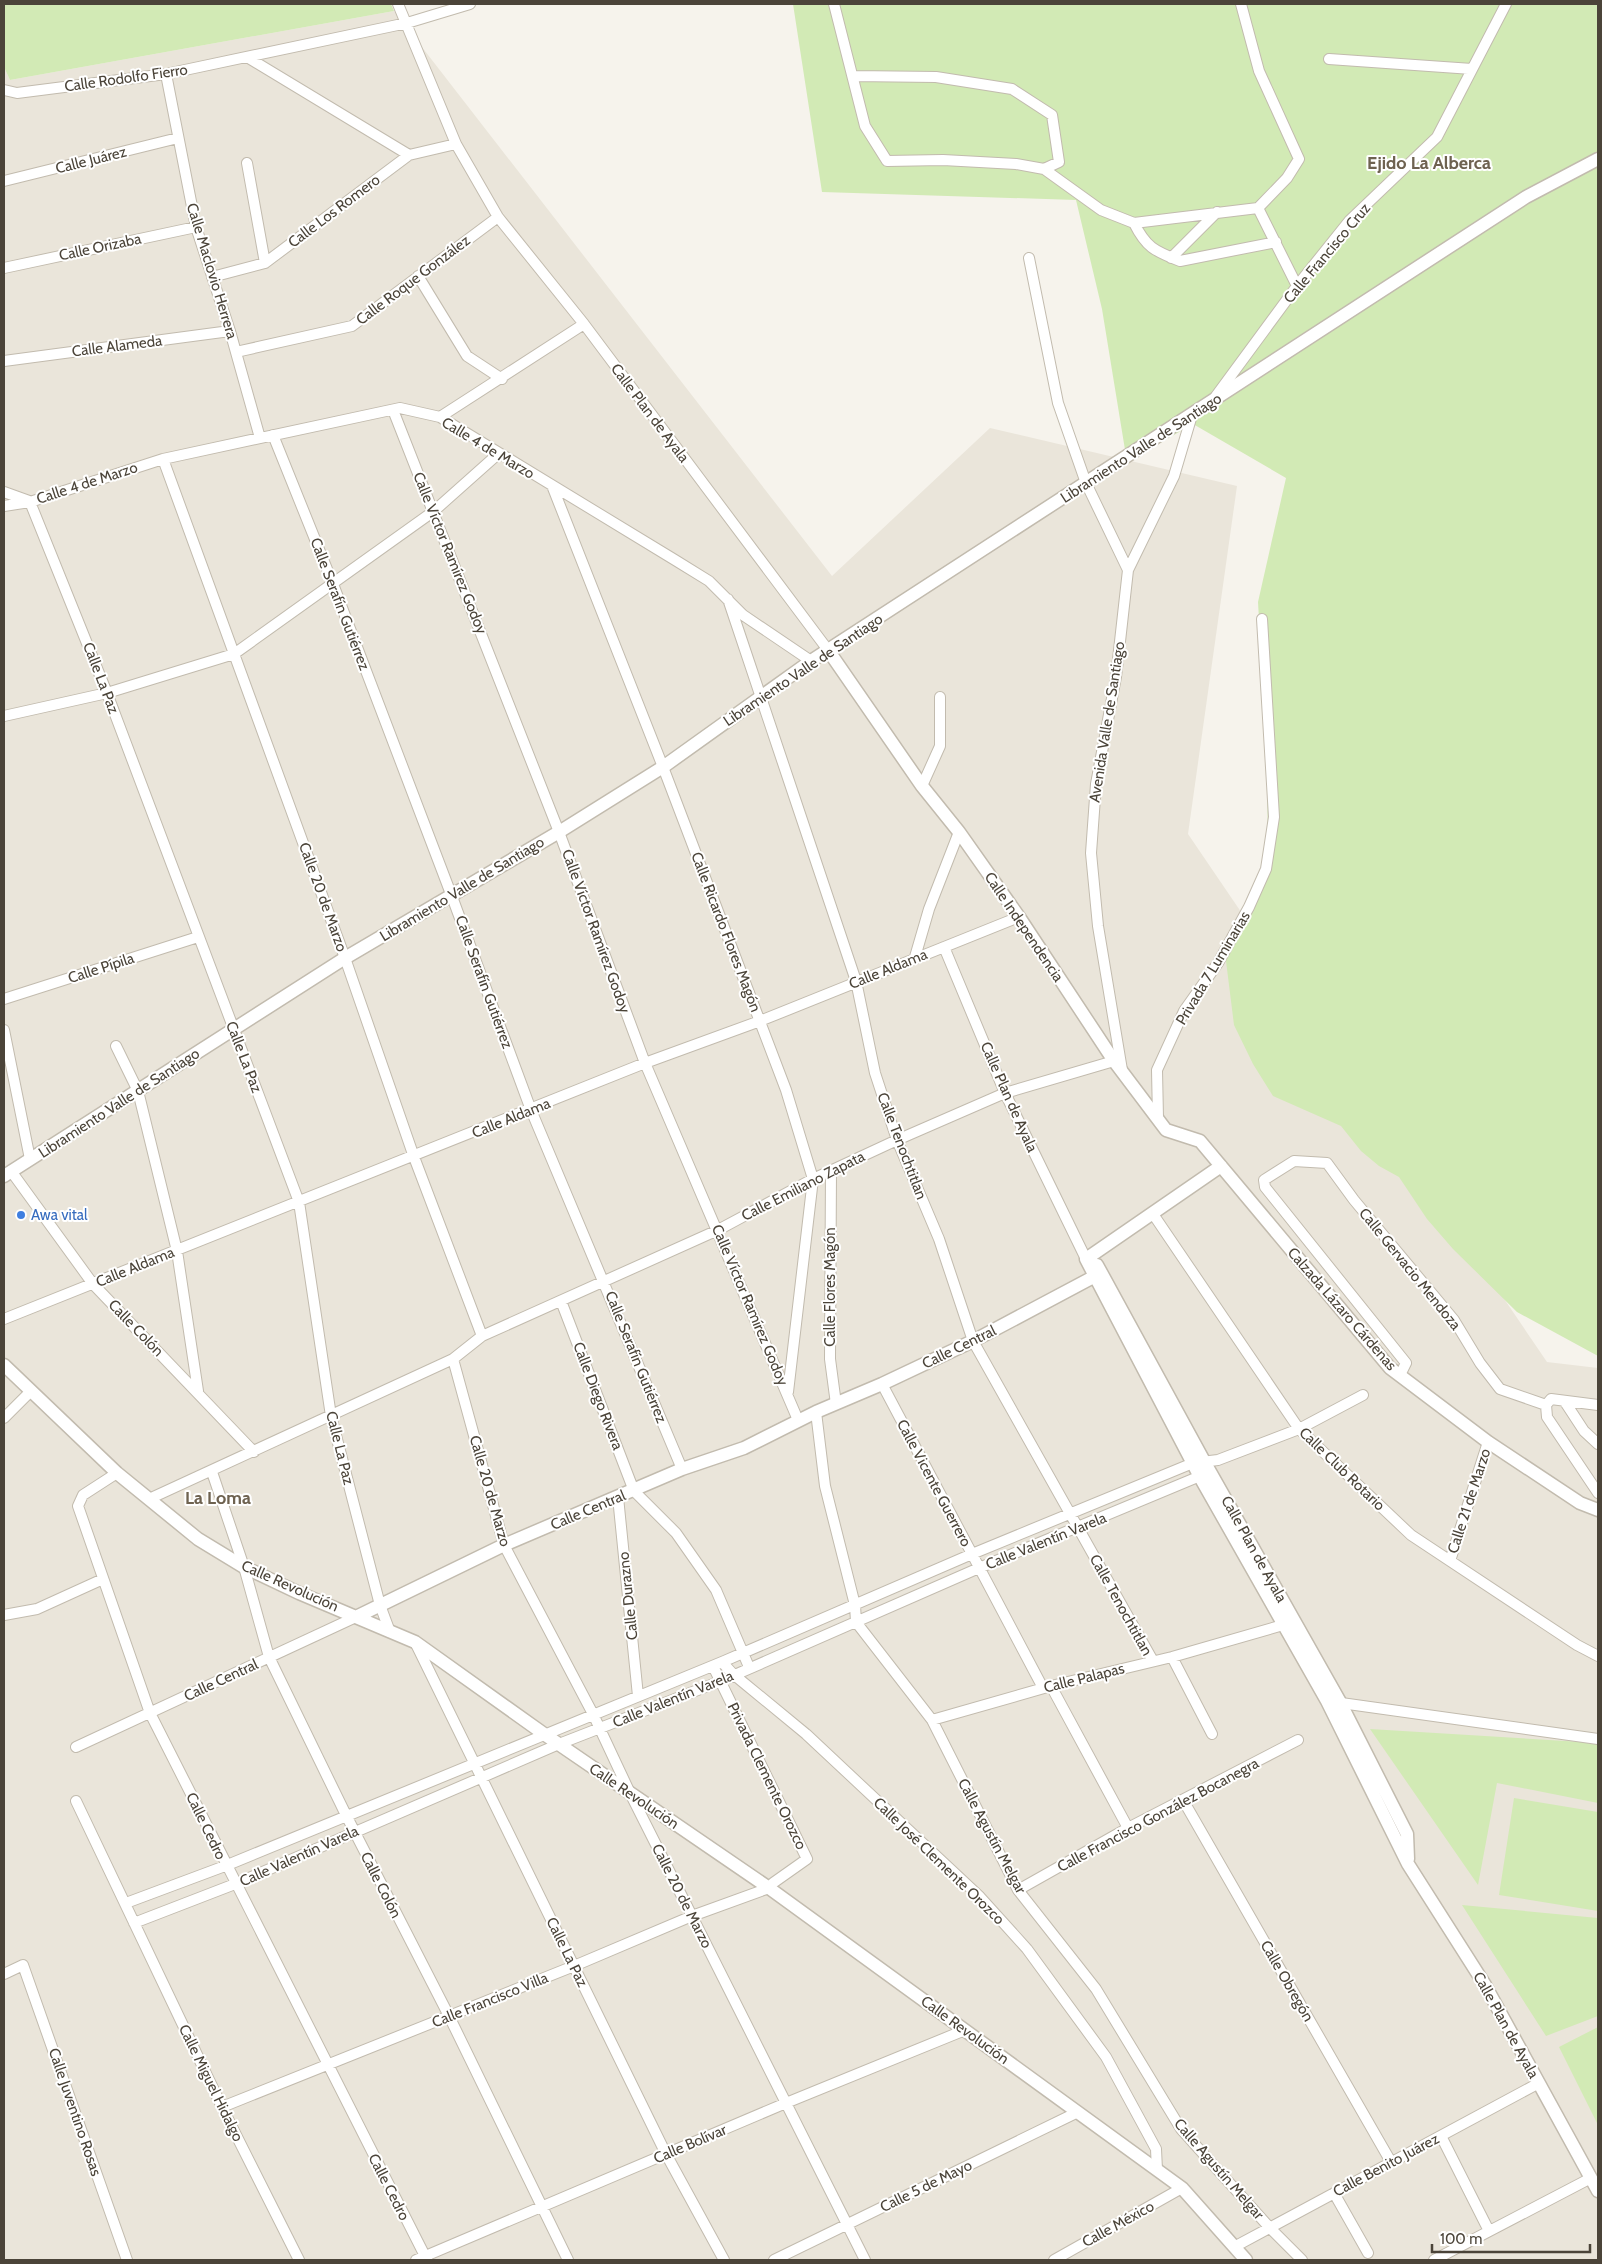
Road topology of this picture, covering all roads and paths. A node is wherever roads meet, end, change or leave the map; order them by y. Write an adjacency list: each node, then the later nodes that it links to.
1 (398, 4): 6 (street, Calle Plan de Ayala)
2 (470, 4): 6 (street, Calle Rodolfo Fierro)
3 (834, 4): 11 (street)
4 (1241, 4): 20 (street)
5 (1506, 4): 9 (street, Calle Francisco Cruz)
6 (407, 23): 7 (street, Calle Rodolfo Fierro); 14 (street, Calle Plan de Ayala)
7 (247, 57): 10 (street, Calle Rodolfo Fierro); 15 (street)
8 (1329, 59): 9 (street)
9 (1472, 69): 32 (street, Calle Francisco Cruz)
10 (166, 74): 12 (street, Calle Rodolfo Fierro); 13 (street, Calle Maclovio Herrera)
11 (853, 76): 18 (street); 18 (street)
12 (4, 90)
13 (178, 138): 19 (street, Calle Juárez); 24 (street, Calle Maclovio Herrera)
14 (456, 144): 15 (street, Calle Los Romero); 22 (street, Calle Plan de Ayala)
15 (409, 155): 28 (street, Calle Los Romero)
16 (1598, 158): 38 (street, Libramiento Valle de Santiago)
17 (247, 163): 28 (street)
18 (1044, 169): 23 (street)
19 (4, 181)
20 (1258, 208): 21 (street); 25 (street)
21 (1217, 212): 23 (street); 27 (street)
22 (498, 217): 30 (street, Calle Roque González); 33 (street, Calle Plan de Ayala)
23 (1134, 223): 27 (street)
24 (196, 227): 29 (street, Calle Orizaba); 31 (street, Calle Maclovio Herrera)
25 (1276, 242): 27 (street); 32 (street)
26 (1029, 258): 46 (street)
27 (1171, 258)
28 (265, 263): 31 (street, Calle Los Romero)
29 (4, 268)
30 (418, 276): 35 (street, Calle Roque González); 37 (street)
31 (212, 277): 34 (street, Calle Maclovio Herrera)
32 (1297, 286): 38 (street, Calle Francisco Cruz)
33 (584, 324): 37 (street); 56 (street, Calle Plan de Ayala)
34 (230, 331): 35 (street, Calle Maclovio Herrera); 36 (street, Calle Alameda)
35 (236, 352): 43 (street, Calle Maclovio Herrera)
36 (4, 361)
37 (502, 379): 41 (street)
38 (1211, 402): 40 (street, Libramiento Valle de Santiago)
39 (393, 410): 41 (street, Calle 4 de Marzo); 42 (street, Calle 4 de Marzo); 51 (street, Calle Víctor Ramírez Godoy)
40 (1192, 415): 46 (street, Libramiento Valle de Santiago); 52 (street, Avenida Valle de Santiago)
41 (440, 417): 44 (street, Calle 4 de Marzo)
42 (273, 435): 43 (street, Calle 4 de Marzo); 53 (street, Calle Serafín Gutiérrez)
43 (260, 438): 45 (street, Calle 4 de Marzo)
44 (498, 454): 47 (street, Calle 4 de Marzo); 51 (street)
45 (162, 459): 49 (street, Calle 4 de Marzo); 57 (street, Calle 20 de Marzo)
46 (1086, 483): 52 (street); 56 (street, Libramiento Valle de Santiago)
47 (553, 488): 54 (street, Calle 4 de Marzo); 63 (street, Calle Ricardo Flores Magón)
48 (4, 492): 49 (street, Calle 4 de Marzo)
49 (30, 502): 50 (street); 59 (street, Calle La Paz)
50 (4, 506)
51 (434, 510): 53 (street); 65 (street, Calle Víctor Ramírez Godoy)
52 (1128, 570): 81 (street, Avenida Valle de Santiago)
53 (333, 584): 57 (street); 67 (street, Calle Serafín Gutiérrez)
54 (728, 599): 58 (street, Calle 4 de Marzo); 60 (street, Calle Tenochtitlan)
55 (1262, 619): 85 (street, Privada 7 Luminarias)
56 (828, 650): 58 (street, Libramiento Valle de Santiago); 64 (street, Calle Plan de Ayala)
57 (234, 654): 59 (street); 71 (street, Calle 20 de Marzo)
58 (811, 661): 60 (street, Libramiento Valle de Santiago)
59 (107, 693): 62 (street); 69 (street, Calle La Paz)
60 (762, 696): 63 (street, Libramiento Valle de Santiago); 73 (street, Calle Tenochtitlan)
61 (940, 697): 64 (street)
62 (4, 716)
63 (664, 767): 65 (street, Libramiento Valle de Santiago); 75 (street, Calle Ricardo Flores Magón)
64 (922, 786): 66 (street, Calle Independencia)
65 (559, 832): 67 (street, Libramiento Valle de Santiago); 80 (street, Calle Víctor Ramírez Godoy)
66 (959, 832): 68 (street, Calle Independencia); 72 (street)
67 (451, 894): 71 (street, Libramiento Valle de Santiago); 84 (street, Calle Serafín Gutiérrez)
68 (1019, 917): 70 (street, Calle Aldama); 79 (street, Calle Independencia)
69 (198, 937): 74 (street, Calle Pípila); 77 (street, Calle La Paz)
70 (944, 946): 72 (street, Calle Aldama); 83 (street, Calle Plan de Ayala)
71 (345, 958): 77 (street, Libramiento Valle de Santiago); 87 (street, Calle 20 de Marzo)
72 (915, 958): 73 (street, Calle Aldama)
73 (856, 981): 75 (street, Calle Aldama); 86 (street, Calle Tenochtitlan)
74 (4, 999)
75 (760, 1021): 80 (street, Calle Aldama); 92 (street, Calle Ricardo Flores Magón)
76 (4, 1030): 88 (street)
77 (233, 1030): 82 (street, Libramiento Valle de Santiago); 93 (street, Calle La Paz)
78 (116, 1046): 82 (street)
79 (1114, 1061): 81 (street, Calle Independencia); 83 (street, Calle Emiliano Zapata)
80 (645, 1063): 84 (street, Calle Aldama); 95 (street, Calle Víctor Ramírez Godoy)
81 (1122, 1071): 85 (street, Calzada Lázaro Cárdenas)
82 (138, 1091): 88 (street, Libramiento Valle de Santiago); 96 (street)
83 (1005, 1094): 86 (street, Calle Emiliano Zapata); 97 (street, Calle Plan de Ayala)
84 (531, 1110): 87 (street, Calle Aldama); 99 (street, Calle Serafín Gutiérrez)
85 (1158, 1118): 89 (street, Calzada Lázaro Cárdenas)
86 (897, 1140): 90 (street, Calle Emiliano Zapata); 104 (street, Calle Tenochtitlan)
87 (414, 1157): 93 (street, Calle Aldama); 103 (street, Calle 20 de Marzo)
88 (30, 1159): 91 (street, Libramiento Valle de Santiago)
89 (1221, 1166): 94 (street); 107 (street, Calzada Lázaro Cárdenas)
90 (831, 1170): 92 (street, Calle Emiliano Zapata); 114 (street, Calle Flores Magón)
91 (8, 1174): 100 (street, Calle Colón)
92 (813, 1179): 95 (street, Calle Emiliano Zapata); 111 (street, Calle Ricardo Flores Magón)
93 (299, 1202): 96 (street, Calle Aldama); 118 (street, Calle La Paz)
94 (1153, 1214): 97 (street); 121 (street, Calle Club Rotario)
95 (718, 1230): 99 (street, Calle Emiliano Zapata); 111 (street, Calle Víctor Ramírez Godoy)
96 (177, 1251): 100 (street, Calle Aldama); 110 (street)
97 (1088, 1257): 98 (street, Calle Plan de Ayala)
98 (1097, 1274): 104 (street, Calle Central); 125 (street, Calle Plan de Ayala)
99 (604, 1280): 101 (street, Calle Emiliano Zapata); 126 (street, Calle Serafín Gutiérrez)
100 (93, 1284): 102 (street, Calle Aldama); 110 (street, Calle Colón)
101 (561, 1301): 103 (street, Calle Emiliano Zapata); 129 (street, Calle Diego Rivera)
102 (4, 1319)
103 (482, 1336): 105 (street, Calle Emiliano Zapata)
104 (973, 1341): 108 (street, Calle Central); 134 (street, Calle Tenochtitlan)
105 (453, 1359): 118 (street, Calle Emiliano Zapata); 136 (street, Calle 20 de Marzo)
106 (4, 1365): 109 (street, Calle Revolución)
107 (1400, 1375): 115 (street, Calle Gervacio Mendoza); 122 (street, Calzada Lázaro Cárdenas)
108 (882, 1384): 114 (street, Calle Central); 137 (street, Calle Vicente Guerrero)
109 (31, 1391): 119 (street); 128 (street, Calle Revolución)
110 (198, 1392): 124 (street, Calle Colón)
111 (788, 1393): 120 (street, Calle Víctor Ramírez Godoy)
112 (1363, 1395): 121 (street)
113 (1565, 1402): 115 (street, Calle Gervacio Mendoza); 116 (street, Calle Gervacio Mendoza); 123 (street)
114 (836, 1404): 117 (street, Calle Central)
115 (1546, 1405): 130 (street)
116 (1598, 1405)
117 (816, 1412): 120 (street, Calle Central); 143 (street)
118 (331, 1416): 124 (street, Calle Emiliano Zapata); 142 (street, Calle La Paz)
119 (4, 1418)
120 (798, 1420): 126 (street, Calle Central)
121 (1299, 1429): 125 (street); 138 (street, Calle Club Rotario)
122 (1488, 1442): 133 (street, Calzada Lázaro Cárdenas); 138 (street, Calle 21 de Marzo)
123 (1598, 1444)
124 (254, 1452): 127 (street, Calle Emiliano Zapata)
125 (1202, 1468): 134 (street, Calle Valentín Varela); 135 (street, Calle Valentín Varela); 147 (street, Calle Plan de Ayala)
126 (682, 1469): 129 (street, Calle Central)
127 (212, 1472): 132 (street, Calle Emiliano Zapata); 139 (street, Calle Colón)
128 (117, 1473): 132 (street, Calle Revolución); 141 (street, Calle Cedro)
129 (634, 1491): 131 (street, Calle Central); 150 (street)
130 (1598, 1493)
131 (618, 1497): 136 (street, Calle Central); 160 (street, Calle Durazno)
132 (150, 1499): 139 (street, Calle Revolución)
133 (1598, 1510)
134 (1070, 1514): 135 (street, Calle Tenochtitlan); 137 (street, Calle Valentín Varela)
135 (1078, 1528): 140 (street, Calle Valentín Varela); 154 (street, Calle Tenochtitlan)
136 (504, 1545): 142 (street, Calle Central); 164 (street, Calle 20 de Marzo)
137 (972, 1554): 140 (street, Calle Vicente Guerrero); 143 (street, Calle Valentín Varela)
138 (1450, 1560): 151 (street, Calle Club Rotario)
139 (244, 1567): 145 (street, Calle Revolución); 152 (street, Calle Colón)
140 (979, 1568): 146 (street, Calle Valentín Varela); 159 (street, Calle Vicente Guerrero)
141 (103, 1579): 144 (street); 163 (street, Calle Cedro)
142 (380, 1605): 145 (street, Calle Central); 148 (street, Calle La Paz)
143 (855, 1605): 146 (street); 150 (street, Calle Valentín Varela)
144 (4, 1615)
145 (358, 1616): 148 (street, Calle Revolución); 152 (street, Calle Central)
146 (856, 1622): 156 (street, Calle Valentín Varela); 165 (street, Calle Agustín Melgar)
147 (1290, 1623): 153 (street, Calle Palapas); 161 (street, Calle Plan de Ayala); 162 (street, Calle Plan de Ayala)
148 (390, 1632): 149 (street, Calle Revolución)
149 (415, 1642): 167 (street, Calle Revolución); 173 (street, Calle La Paz)
150 (743, 1652): 155 (street, Calle Valentín Varela); 156 (street)
151 (1598, 1656)
152 (269, 1657): 163 (street, Calle Central); 178 (street, Calle Colón)
153 (1172, 1657): 154 (street, Calle Palapas); 168 (street)
154 (1153, 1661): 159 (street, Calle Palapas)
155 (718, 1664): 157 (street, Calle José Clemente Orozco); 158 (street, Privada Clemente Orozco); 160 (street, Calle Valentín Varela)
156 (749, 1667): 157 (street, Calle Valentín Varela)
157 (733, 1674): 158 (street, Calle Valentín Varela); 202 (street, Calle José Clemente Orozco)
158 (721, 1681): 166 (street, Calle Valentín Varela); 181 (street, Privada Clemente Orozco)
159 (1047, 1687): 165 (street, Calle Palapas); 179 (street, Calle Vicente Guerrero)
160 (638, 1696): 164 (street, Calle Valentín Varela)
161 (1327, 1701): 162 (street); 182 (street, Calle Plan de Ayala)
162 (1340, 1702): 169 (street); 182 (street, Calle Plan de Ayala)
163 (150, 1713): 172 (street, Calle Central); 183 (street, Calle Cedro)
164 (593, 1714): 166 (street, Calle 20 de Marzo); 167 (street, Calle Valentín Varela)
165 (932, 1720): 186 (street, Calle Agustín Melgar)
166 (600, 1728): 171 (street, Calle Valentín Varela); 175 (street, Calle 20 de Marzo)
167 (544, 1734): 171 (street, Calle Revolución); 173 (street, Calle Valentín Varela)
168 (1212, 1734)
169 (1598, 1739)
170 (1298, 1740): 176 (street, Calle Francisco González Bocanegra)
171 (559, 1744): 174 (street, Calle Valentín Varela); 175 (street, Calle Revolución)
172 (76, 1748)
173 (474, 1764): 174 (street, Calle La Paz); 178 (street, Calle Valentín Varela)
174 (481, 1778): 180 (street, Calle Valentín Varela); 190 (street, Calle La Paz)
175 (630, 1793): 185 (street, Calle Revolución); 188 (street, Calle 20 de Marzo)
176 (1184, 1800): 179 (street, Calle Francisco González Bocanegra); 201 (street, Calle Obregón)
177 (76, 1802): 187 (street, Calle Miguel Hidalgo)
178 (346, 1816): 180 (street, Calle Colón); 183 (street, Calle Valentín Varela)
179 (1128, 1828): 186 (street, Calle Francisco González Bocanegra)
180 (354, 1832): 184 (street, Calle Valentín Varela); 192 (street, Calle Colón)
181 (807, 1858): 185 (street, Calle Francisco Villa)
182 (1408, 1864): 195 (street, Calle Plan de Ayala)
183 (225, 1866): 184 (street, Calle Cedro); 187 (street, Calle Valentín Varela)
184 (235, 1884): 189 (street, Calle Valentín Varela); 194 (street, Calle Cedro)
185 (769, 1888): 188 (street, Calle Francisco Villa); 193 (street, Calle Revolución)
186 (1018, 1890): 209 (street, Calle Agustín Melgar)
187 (126, 1903): 189 (street, Calle Miguel Hidalgo)
188 (692, 1916): 190 (street, Calle Francisco Villa); 196 (street, Calle 20 de Marzo)
189 (134, 1923): 197 (street, Calle Miguel Hidalgo)
190 (574, 1966): 192 (street, Calle Francisco Villa); 200 (street, Calle La Paz)
191 (4, 1974): 214 (street, Calle Juventino Rosas)
192 (449, 2016): 194 (street, Calle Francisco Villa); 207 (street, Calle Colón)
193 (965, 2030): 196 (street, Calle Bolívar); 198 (street, Calle Revolución)
194 (327, 2064): 197 (street, Calle Francisco Villa); 213 (street, Calle Cedro)
195 (1539, 2083): 199 (street, Calle Benito Juárez); 203 (street, Calle Plan de Ayala)
196 (786, 2103): 200 (street, Calle Bolívar); 208 (street, Calle 20 de Marzo)
197 (222, 2107): 215 (street, Calle Miguel Hidalgo)
198 (1078, 2112): 202 (street, Calle Revolución); 208 (street, Calle 5 de Mayo)
199 (1440, 2136): 201 (street, Calle Benito Juárez); 210 (street)
200 (666, 2154): 207 (street, Calle Bolívar); 217 (street, Calle La Paz)
201 (1392, 2162): 206 (street, Calle Benito Juárez)
202 (1157, 2170): 204 (street, Calle Revolución)
203 (1592, 2178): 205 (street, Calle Plan de Ayala); 210 (street)
204 (1182, 2188): 211 (street, Calle Revolución); 220 (street, Calle México)
205 (1598, 2191)
206 (1334, 2192): 209 (street, Calle Benito Juárez); 212 (street)
207 (543, 2205): 213 (street, Calle Bolívar); 216 (street, Calle Colón)
208 (847, 2223): 218 (street, Calle 5 de Mayo); 219 (street, Calle 20 de Marzo)
209 (1266, 2229): 211 (street, Calle Benito Juárez); 222 (street, Calle Agustín Melgar)
210 (1489, 2231): 223 (street)
211 (1238, 2244): 221 (street, Calle Revolución)
212 (1368, 2253)
213 (423, 2259)
214 (127, 2260)
215 (299, 2260)
216 (568, 2260)
217 (724, 2260)
218 (774, 2260)
219 (865, 2260)
220 (1054, 2260)
221 (1246, 2260)
222 (1302, 2260)
223 (1434, 2260)

